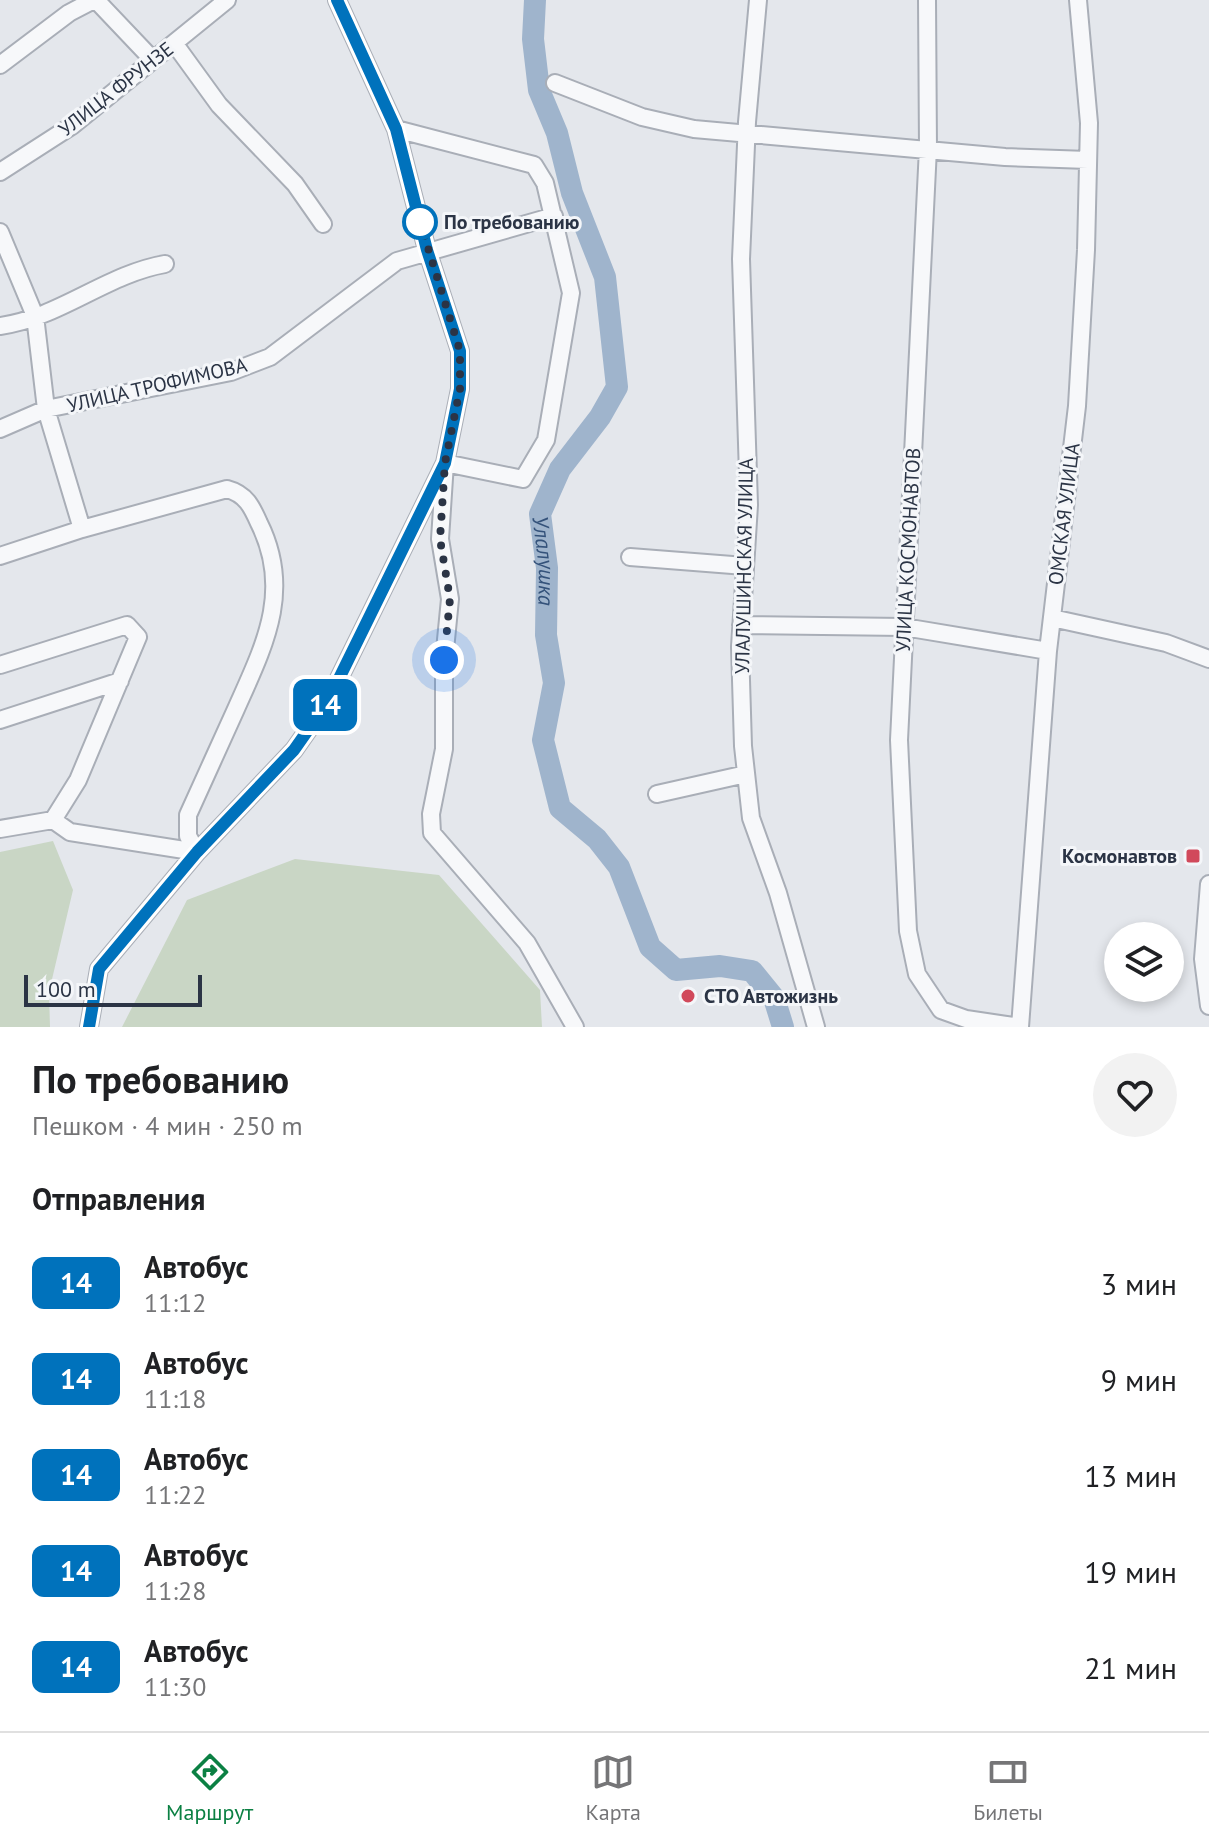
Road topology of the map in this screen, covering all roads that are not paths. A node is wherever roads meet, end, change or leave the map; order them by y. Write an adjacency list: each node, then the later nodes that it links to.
1 (95, 0): 8 (street); 9 (street)
2 (227, 0): 7 (street, УЛИЦА ФРУНЗЕ)
3 (337, 0): 11 (street)
4 (758, 0): 12 (street, УЛАЛУШИНСКАЯ УЛИЦА)
5 (927, 0): 13 (street, УЛИЦА КОСМОНАВТОВ)
6 (1078, 0): 14 (street, ОМСКАЯ УЛИЦА)
7 (174, 43): 8 (street, УЛИЦА ФРУНЗЕ); 17 (street)
8 (152, 59): 15 (street, УЛИЦА ФРУНЗЕ)
9 (0, 65)
10 (555, 83): 12 (street)
11 (396, 129): 16 (street); 19 (street)
12 (746, 134): 13 (street); 29 (street, УЛАЛУШИНСКАЯ УЛИЦА)
13 (928, 148): 14 (street); 32 (street, УЛИЦА КОСМОНАВТОВ)
14 (1088, 160): 30 (street, ОМСКАЯ УЛИЦА)
15 (0, 172)
16 (554, 216): 19 (street, УЛИЦА ТРОФИМОВА); 25 (street)
17 (323, 224)
18 (0, 232): 21 (street)
19 (427, 250): 23 (street, УЛИЦА ТРОФИМОВА); 25 (street)
20 (165, 264): 21 (street)
21 (35, 316): 22 (street); 23 (street)
22 (0, 326)
23 (46, 409): 24 (street, УЛИЦА ТРОФИМОВА); 26 (street)
24 (0, 429)
25 (445, 463): 42 (street); 46 (street)
26 (82, 529): 27 (street); 42 (street)
27 (0, 556)
28 (630, 557): 29 (street)
29 (745, 566): 31 (street, УЛАЛУШИНСКАЯ УЛИЦА)
30 (1052, 618): 33 (street, ОМСКАЯ УЛИЦА); 34 (street)
31 (741, 625): 32 (street); 38 (street, УЛАЛУШИНСКАЯ УЛИЦА)
32 (904, 627): 33 (street); 48 (street, УЛИЦА КОСМОНАВТОВ)
33 (1048, 651): 48 (street, ОМСКАЯ УЛИЦА)
34 (1209, 659)
35 (0, 665): 36 (street)
36 (120, 681): 37 (street); 40 (street)
37 (0, 720)
38 (746, 774): 39 (street); 47 (street, УЛАЛУШИНСКАЯ УЛИЦА)
39 (657, 794)
40 (53, 820): 41 (street); 42 (street)
41 (0, 829)
42 (197, 852): 45 (street)
43 (1209, 884): 44 (street)
44 (1209, 1006)
45 (89, 1027)
46 (575, 1027)
47 (816, 1027)
48 (1020, 1027)

